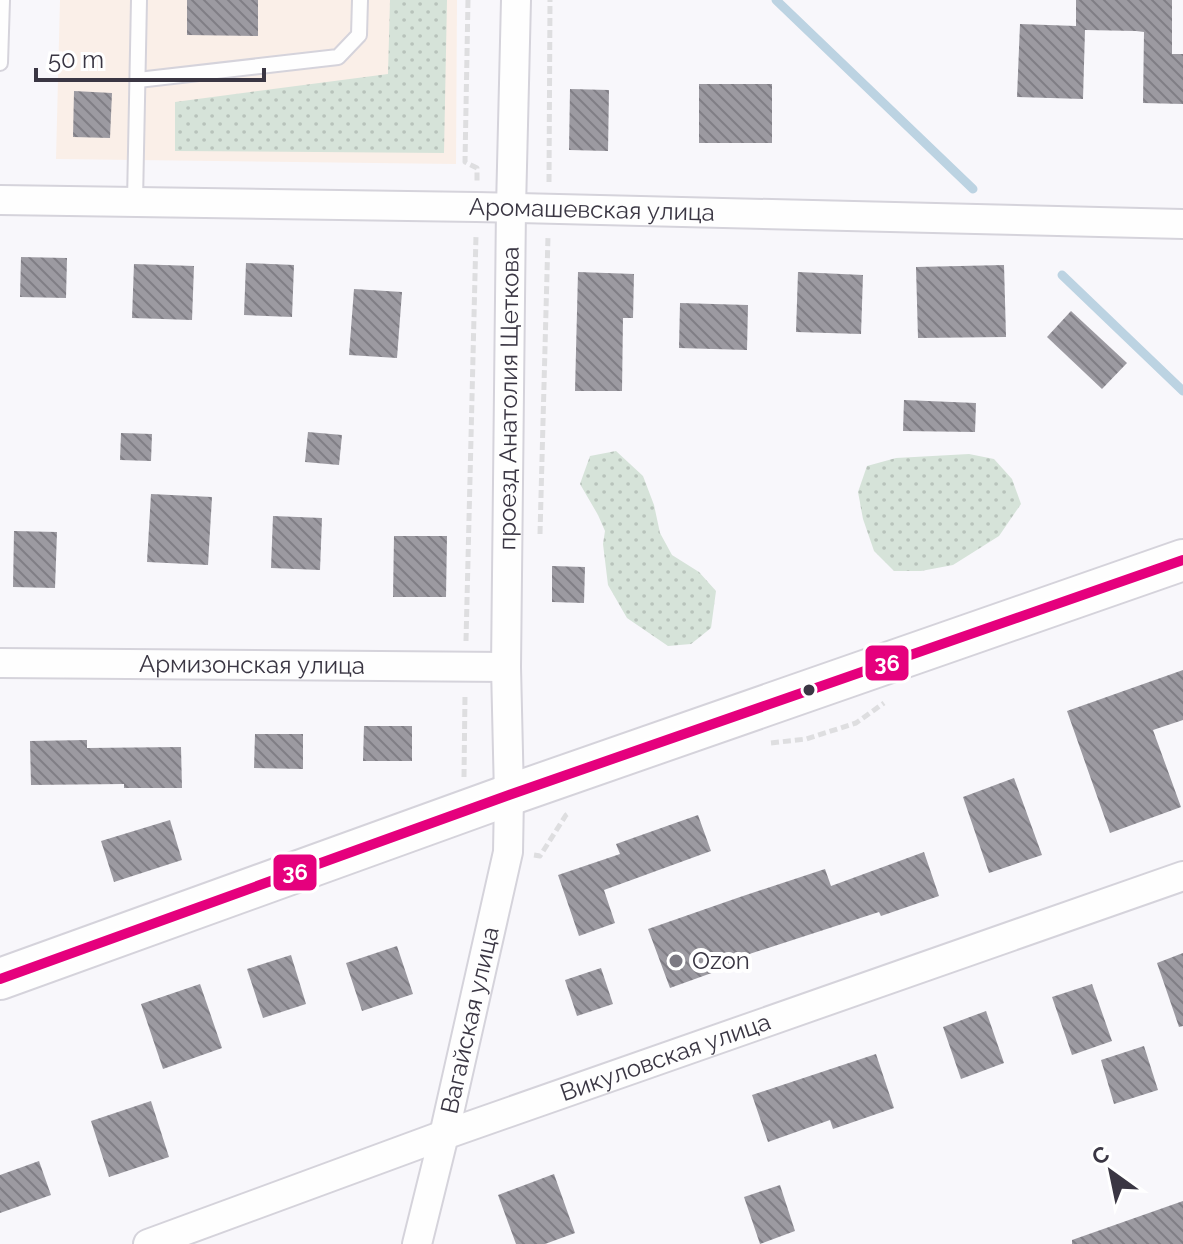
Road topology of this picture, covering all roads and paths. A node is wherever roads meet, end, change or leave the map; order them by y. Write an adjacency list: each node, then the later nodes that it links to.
1 (2, 0): 7 (lane)
2 (139, 0): 8 (lane)
3 (360, 0): 8 (lane)
4 (468, 0): 11 (path)
5 (516, 0): 12 (street, проезд Анатолия Щеткова)
6 (550, 0): 13 (path)
7 (0, 63)
8 (138, 80): 10 (lane)
9 (0, 200): 10 (street, Аромашевская улица)
10 (135, 201): 11 (street, Аромашевская улица)
11 (476, 207): 12 (street, Аромашевская улица); 18 (path)
12 (511, 208): 13 (street, Аромашевская улица); 19 (street, проезд Анатолия Щеткова)
13 (549, 209): 14 (street, Аромашевская улица); 15 (path)
14 (1183, 224)
15 (539, 540)
16 (1183, 560): 22 (street)
17 (0, 663): 18 (street, Армизонская улица)
18 (466, 667): 19 (street, Армизонская улица); 24 (path)
19 (506, 667): 22 (street, проезд Анатолия Щеткова)
20 (889, 700): 21 (path)
21 (768, 744)
22 (509, 795): 24 (street); 25 (street, Вагайская улица)
23 (580, 810): 25 (path)
24 (463, 812): 27 (street)
25 (508, 852): 28 (street, Вагайская улица)
26 (1183, 876): 28 (street, Викуловская улица)
27 (0, 979)
28 (444, 1135): 29 (street, Викуловская улица); 30 (street, Вагайская улица)
29 (148, 1244)
30 (417, 1244)

